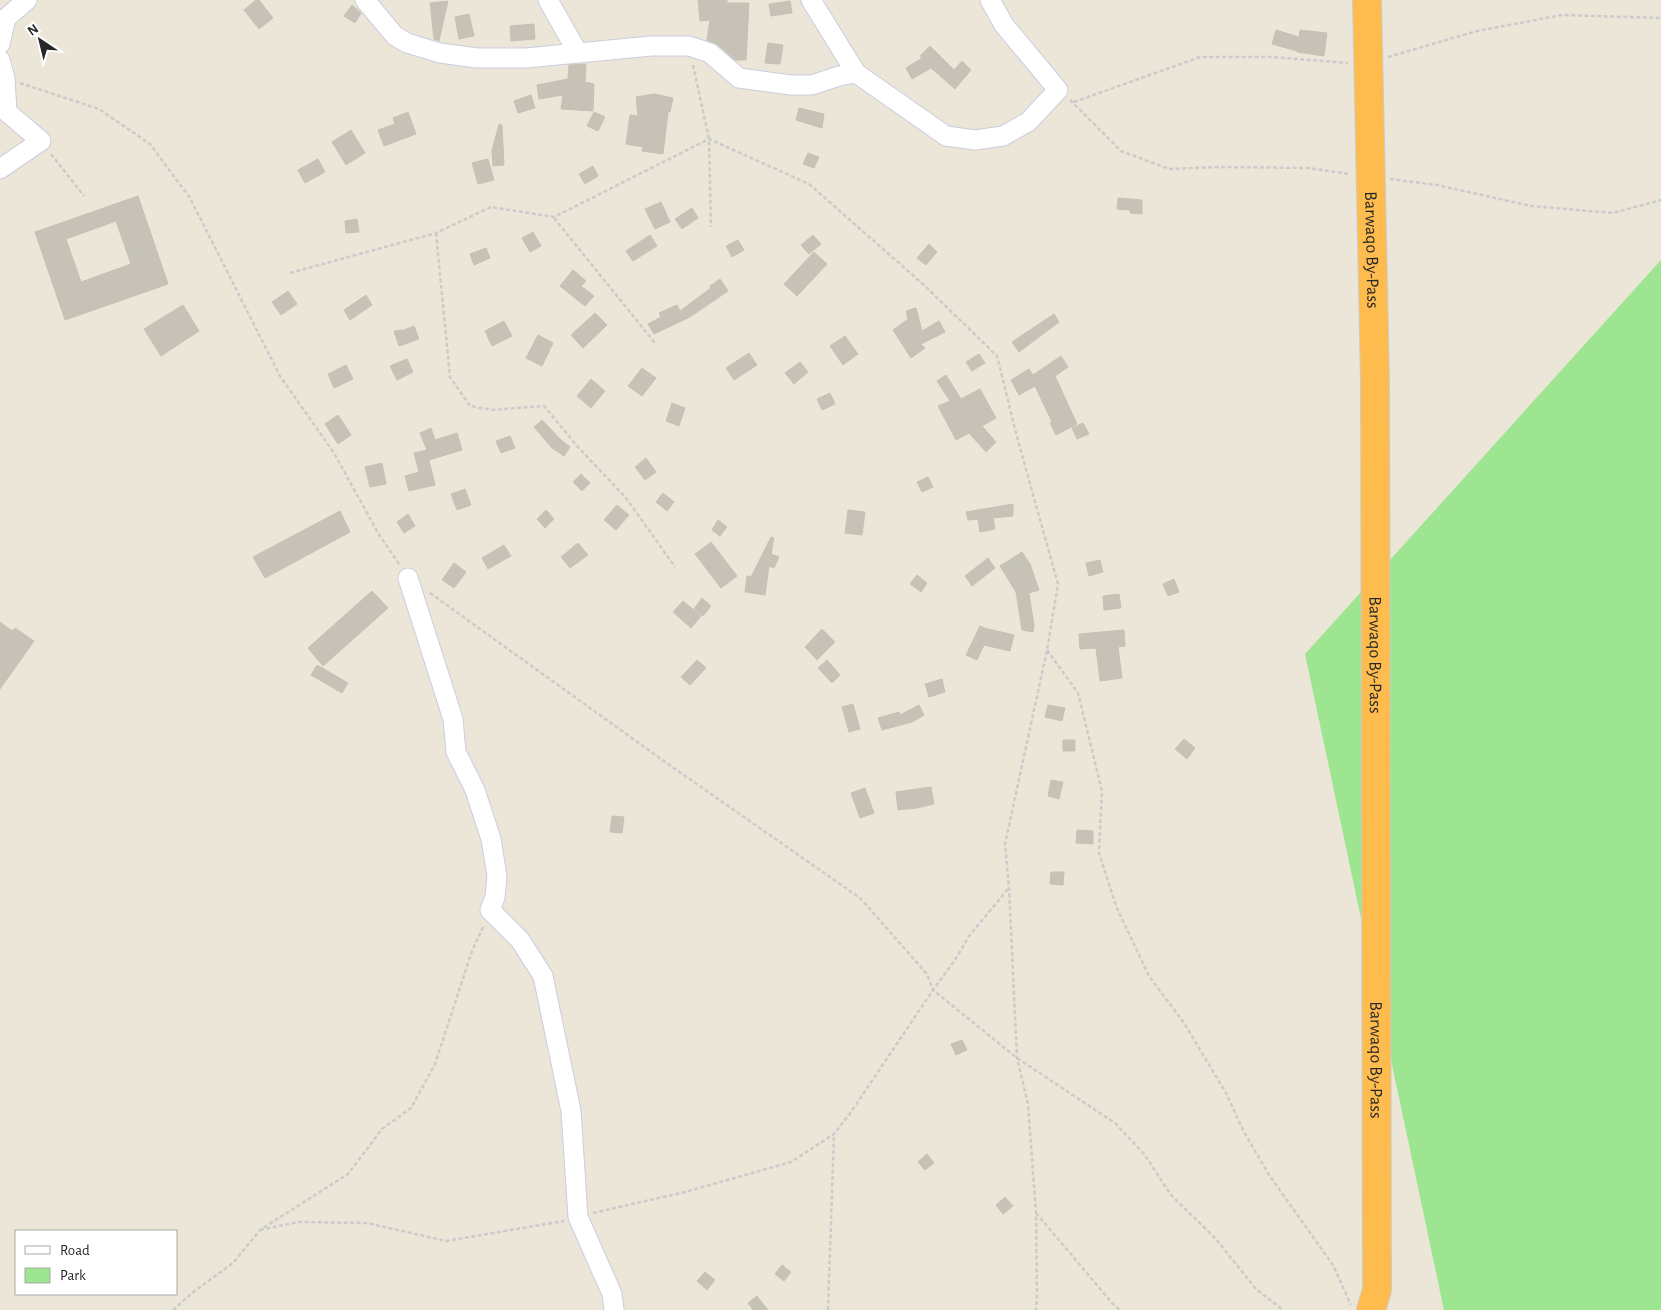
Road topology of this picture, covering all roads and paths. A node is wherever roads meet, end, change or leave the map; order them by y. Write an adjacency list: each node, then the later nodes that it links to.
1 (27, 0): 8 (street)
2 (365, 0): 10 (street)
3 (548, 0): 10 (street)
4 (811, 0): 13 (street)
5 (990, 0): 13 (street)
6 (1368, 0): 11 (highway, Barwaqo By-Pass)
7 (1661, 18): 11 (path)
8 (0, 44)
9 (689, 46): 10 (street); 13 (street); 15 (path)
10 (578, 53)
11 (1369, 62): 14 (path); 42 (highway, Barwaqo By-Pass)
12 (2, 69): 16 (street); 25 (path)
13 (856, 73)
14 (1074, 103)
15 (709, 139): 19 (path); 20 (path); 26 (path)
16 (41, 141): 17 (street); 18 (path)
17 (0, 169)
18 (84, 196)
19 (554, 217): 21 (path); 23 (path)
20 (711, 227)
21 (436, 233): 22 (path); 24 (path)
22 (290, 273)
23 (655, 343)
24 (675, 567)
25 (408, 578): 28 (street); 29 (path)
26 (1047, 650): 27 (path); 41 (path)
27 (1009, 888): 29 (path); 30 (path)
28 (490, 910): 33 (street); 34 (path)
29 (933, 990): 30 (path); 31 (path)
30 (1017, 1058): 32 (path); 40 (path)
31 (834, 1134): 33 (path); 37 (path)
32 (1036, 1213): 38 (path); 39 (path)
33 (578, 1217): 34 (path); 36 (street)
34 (260, 1230): 35 (path)
35 (173, 1310)
36 (614, 1310)
37 (828, 1310)
38 (1036, 1310)
39 (1120, 1310)
40 (1283, 1310)
41 (1352, 1310)
42 (1371, 1310)

